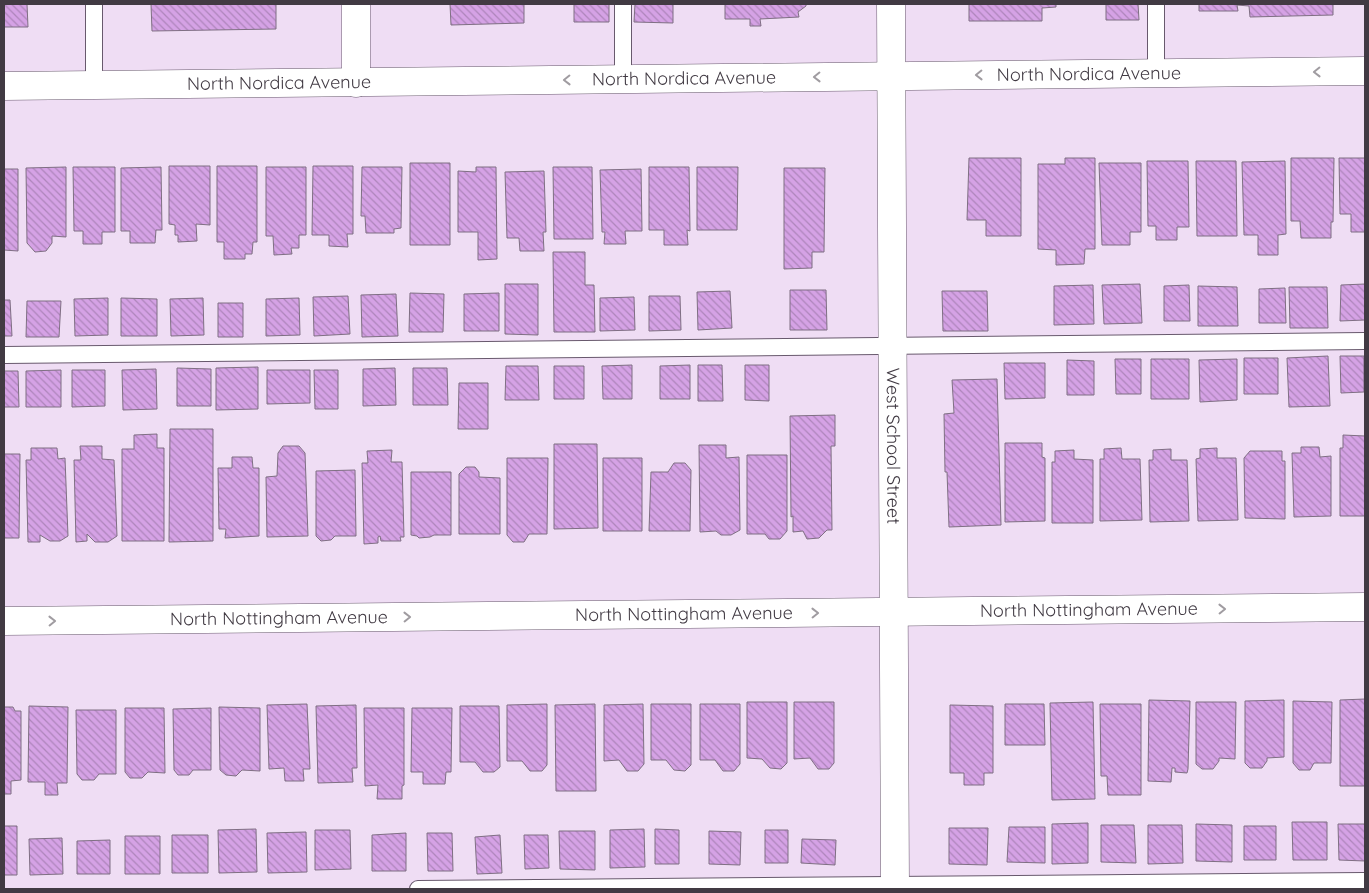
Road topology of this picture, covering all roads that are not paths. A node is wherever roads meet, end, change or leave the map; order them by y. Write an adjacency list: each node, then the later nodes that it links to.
1 (94, 4): 11 (lane)
2 (356, 4): 10 (street)
3 (623, 4): 9 (lane)
4 (891, 4): 8 (street, West School Street)
5 (1156, 4): 7 (lane)
6 (1365, 71): 7 (street, North Nordica Avenue, one-way to 7)
7 (1156, 74): 8 (street, North Nordica Avenue, one-way to 8)
8 (891, 77): 9 (street, North Nordica Avenue, one-way to 9); 14 (street, West School Street)
9 (624, 79): 10 (street, North Nordica Avenue, one-way to 10)
10 (356, 82): 11 (street, North Nordica Avenue)
11 (94, 85): 12 (street, North Nordica Avenue)
12 (4, 86)
13 (1365, 341): 14 (lane)
14 (892, 346): 15 (lane); 17 (street, West School Street)
15 (4, 355)
16 (1365, 607): 17 (street, North Nottingham Avenue, one-way to 16)
17 (894, 612): 18 (street, North Nottingham Avenue, one-way to 17); 20 (street, West School Street)
18 (4, 621)
19 (1365, 881): 20 (lane)
20 (895, 887): 21 (lane)
21 (418, 889)

